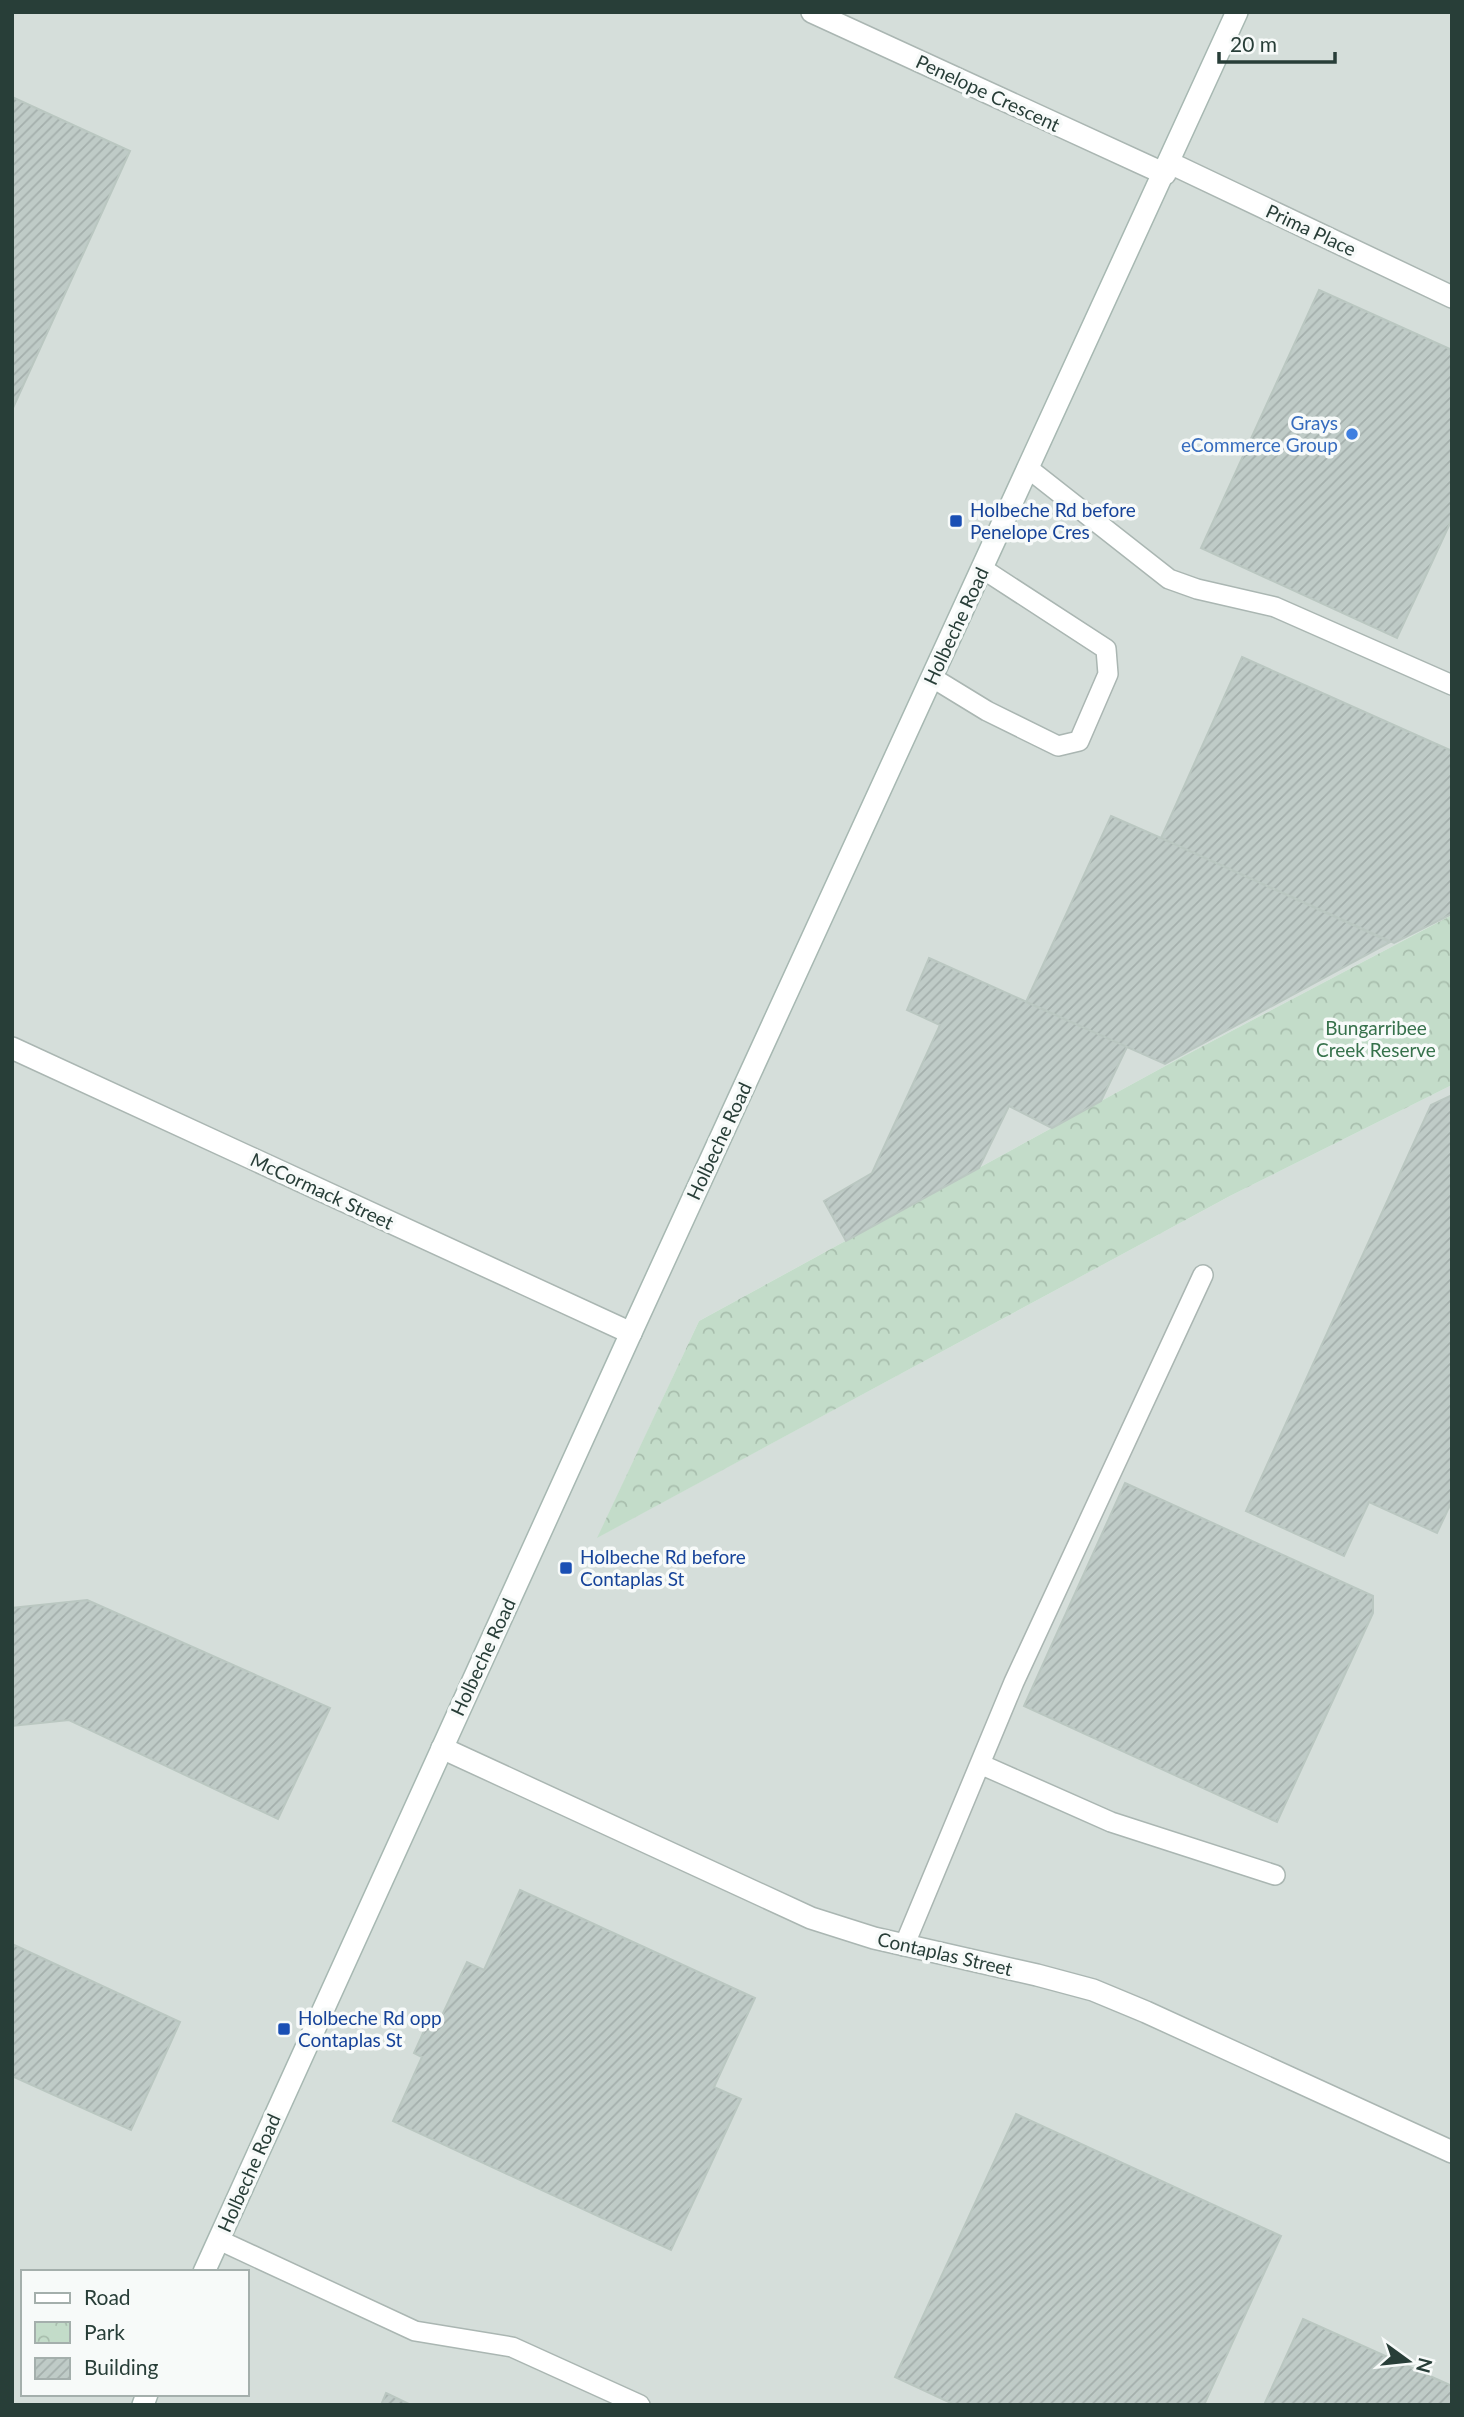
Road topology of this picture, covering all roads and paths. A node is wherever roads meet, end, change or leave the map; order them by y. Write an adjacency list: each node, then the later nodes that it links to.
1 (811, 12): 3 (street, Penelope Crescent)
2 (1237, 12): 3 (street, Holbeche Road)
3 (1167, 168): 4 (street, Prima Place); 5 (street, Holbeche Road)
4 (1452, 297)
5 (1029, 469): 6 (street, Holbeche Road); 8 (lane)
6 (983, 569): 7 (street, Holbeche Road); 7 (lane)
7 (933, 678): 11 (street, Holbeche Road)
8 (1452, 685)
9 (12, 1048): 11 (street, McCormack Street)
10 (1203, 1275): 13 (lane)
11 (631, 1333): 12 (street, Holbeche Road)
12 (442, 1748): 15 (street, Contaplas Street); 17 (street, Holbeche Road)
13 (980, 1764): 14 (lane); 15 (lane)
14 (1275, 1875)
15 (904, 1946): 16 (street, Contaplas Street)
16 (1452, 2152)
17 (219, 2240): 18 (street, Holbeche Road); 19 (lane)
18 (205, 2270)
19 (640, 2405)

